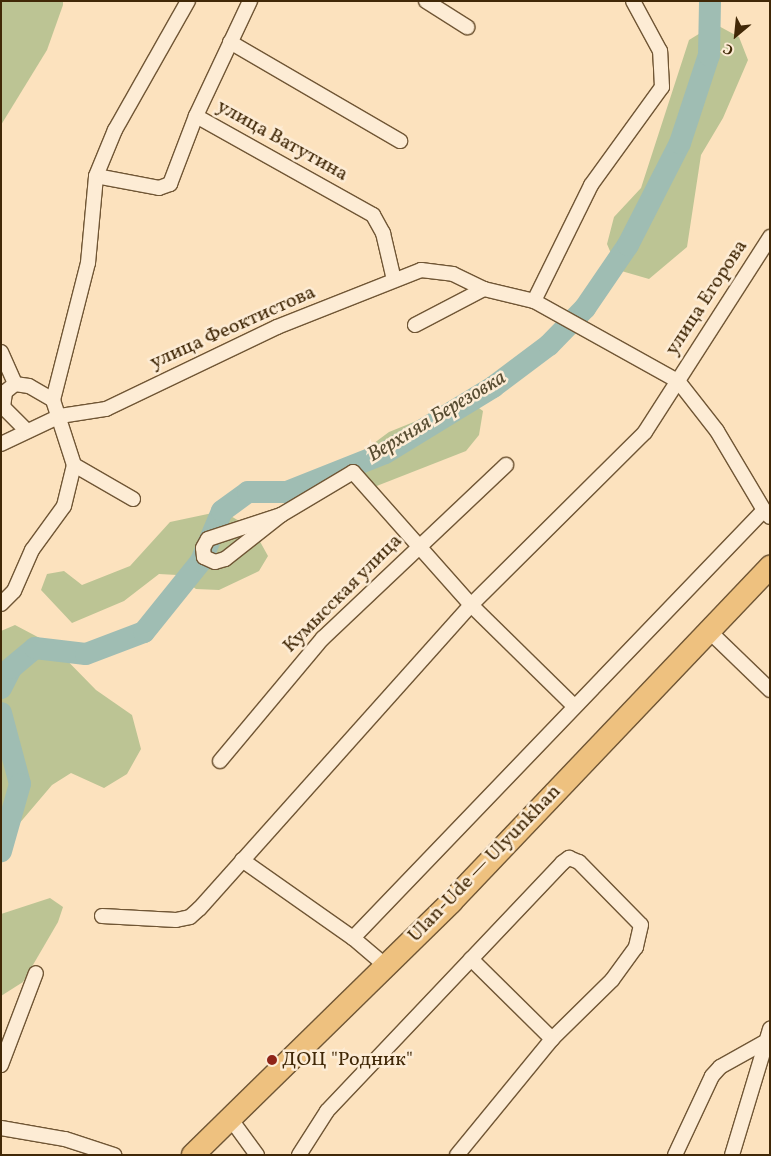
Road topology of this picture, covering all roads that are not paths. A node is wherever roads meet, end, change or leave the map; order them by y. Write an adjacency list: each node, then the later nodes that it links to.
1 (188, 1): 9 (street)
2 (250, 1): 6 (street, улица Ватутина)
3 (426, 1): 5 (street)
4 (633, 1): 13 (street)
5 (467, 27)
6 (230, 42): 7 (street, улица Ватутина); 8 (street)
7 (196, 116): 9 (street); 11 (street, улица Ватутина)
8 (400, 140)
9 (96, 176): 18 (street)
10 (770, 237): 16 (street, улица Егорова)
11 (394, 280): 12 (street, улица Феоктистова); 19 (street, улица Феоктистова)
12 (484, 289): 13 (street, улица Феоктистова); 14 (street)
13 (534, 301): 16 (street, улица Феоктистова)
14 (415, 325)
15 (1, 352): 17 (street)
16 (678, 381): 25 (street, улица Феоктистова); 30 (street, улица Егорова)
17 (15, 384): 18 (street); 20 (street)
18 (53, 400): 19 (street)
19 (60, 416): 20 (street, улица Феоктистова); 22 (street)
20 (26, 430): 21 (street, улица Феоктистова)
21 (1, 444)
22 (74, 465): 24 (street); 29 (street)
23 (506, 465): 27 (street, Кумысская улица)
24 (133, 499)
25 (767, 514): 33 (street)
26 (281, 515): 26 (street); 27 (street)
27 (419, 547): 30 (street); 34 (street, Кумысская улица)
28 (770, 567): 31 (main road, Ulan-Ude — Ulyunkhan)
29 (1, 604)
30 (471, 606): 33 (street); 35 (street, улица Егорова)
31 (709, 631): 32 (street); 39 (main road, Ulan-Ude — Ulyunkhan)
32 (770, 690)
33 (574, 706): 37 (street)
34 (220, 761)
35 (242, 860): 36 (street, улица Егорова); 37 (street)
36 (102, 916)
37 (353, 938): 39 (street)
38 (471, 959): 42 (street); 42 (street); 50 (street)
39 (386, 966): 45 (main road, Ulan-Ude — Ulyunkhan)
40 (36, 973): 44 (street)
41 (770, 1029): 43 (street)
42 (552, 1039): 51 (street)
43 (763, 1043): 52 (street); 53 (street)
44 (1, 1066)
45 (230, 1118): 48 (main road, Ulan-Ude — Ulyunkhan); 49 (street)
46 (1, 1128): 47 (street)
47 (114, 1155)
48 (193, 1155)
49 (256, 1155)
50 (299, 1155)
51 (457, 1155)
52 (675, 1155)
53 (732, 1155)

